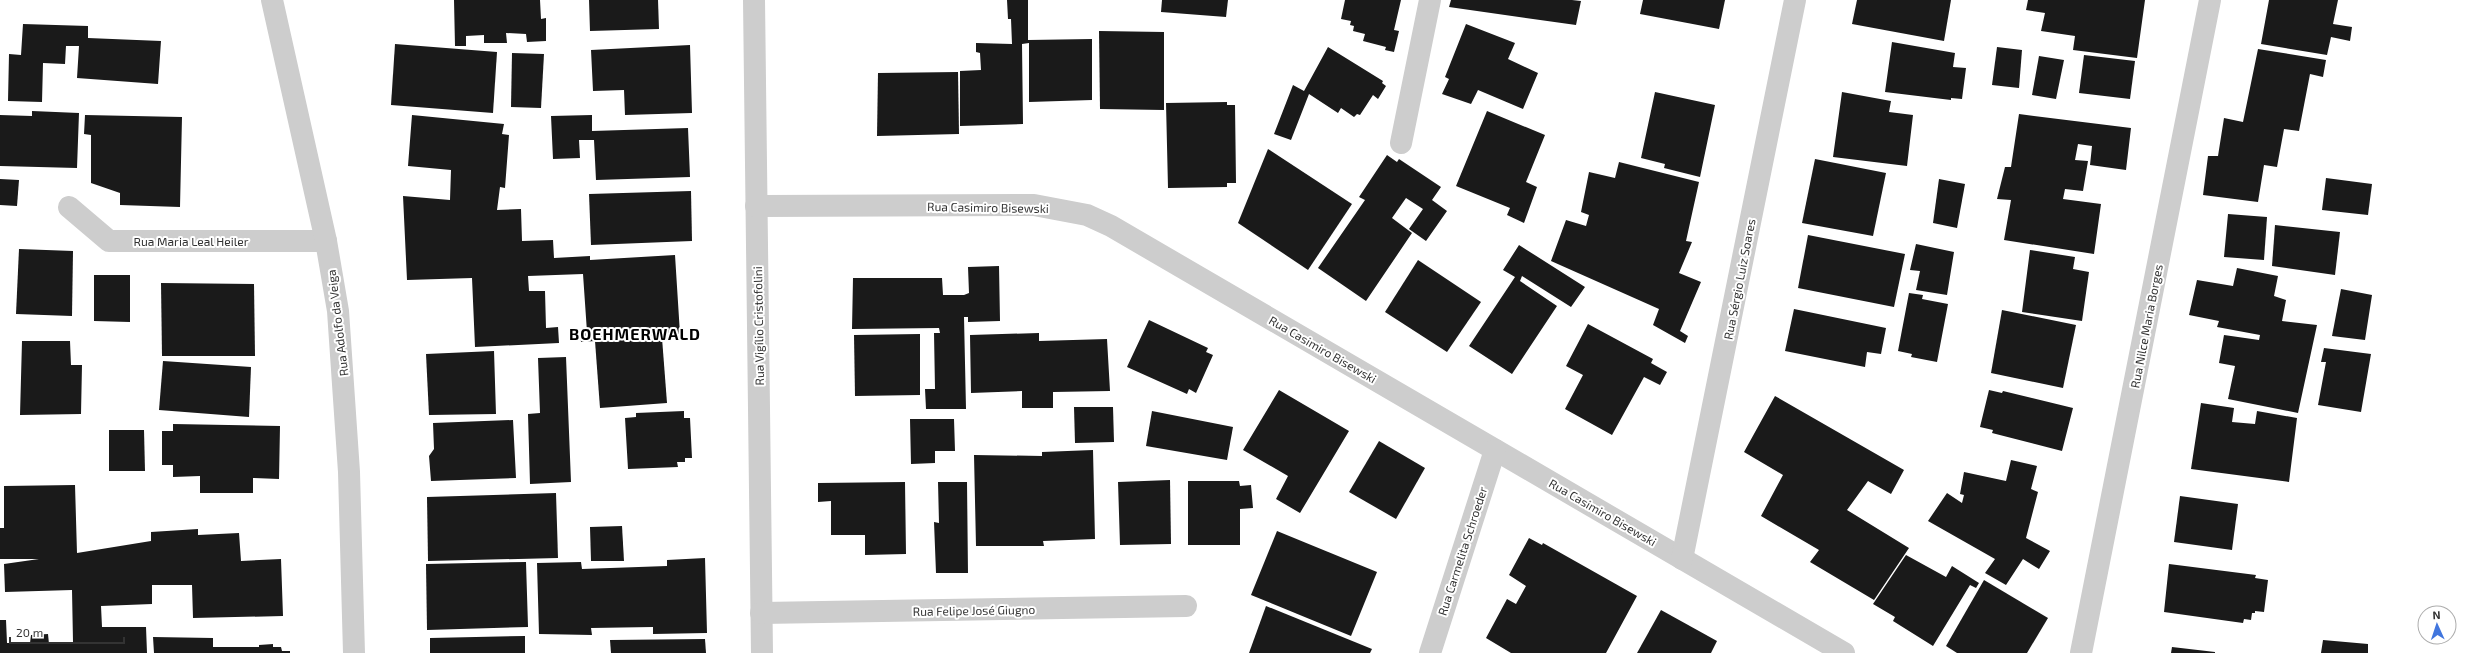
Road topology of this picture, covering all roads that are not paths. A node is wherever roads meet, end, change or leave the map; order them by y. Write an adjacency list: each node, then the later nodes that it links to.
1 (272, 0): 9 (street, Rua Adolfo da Veiga)
2 (754, 0): 7 (street, Rua Vigílio Cristofolini)
3 (1430, 0): 6 (street)
4 (1795, 0): 11 (street, Rua Sérgio Luiz Soares)
5 (2210, 0): 18 (street, Rua Nilce Maria Borges)
6 (1402, 143)
7 (756, 206): 10 (street, Rua Casimiro Bisewski); 13 (street, Rua Vigílio Cristofolini)
8 (69, 207): 9 (street, Rua Maria Leal Heiler)
9 (326, 241): 14 (street, Rua Adolfo da Veiga)
10 (1495, 450): 11 (street, Rua Casimiro Bisewski); 16 (street, Rua Carmelita Schroeder)
11 (1682, 559): 17 (street, Rua Casimiro Bisewski)
12 (1186, 606): 13 (street, Rua Felipe José Giugno)
13 (761, 613): 15 (street, Rua Vigílio Cristofolini)
14 (354, 653)
15 (762, 653)
16 (1430, 653)
17 (1844, 653)
18 (2081, 653)

